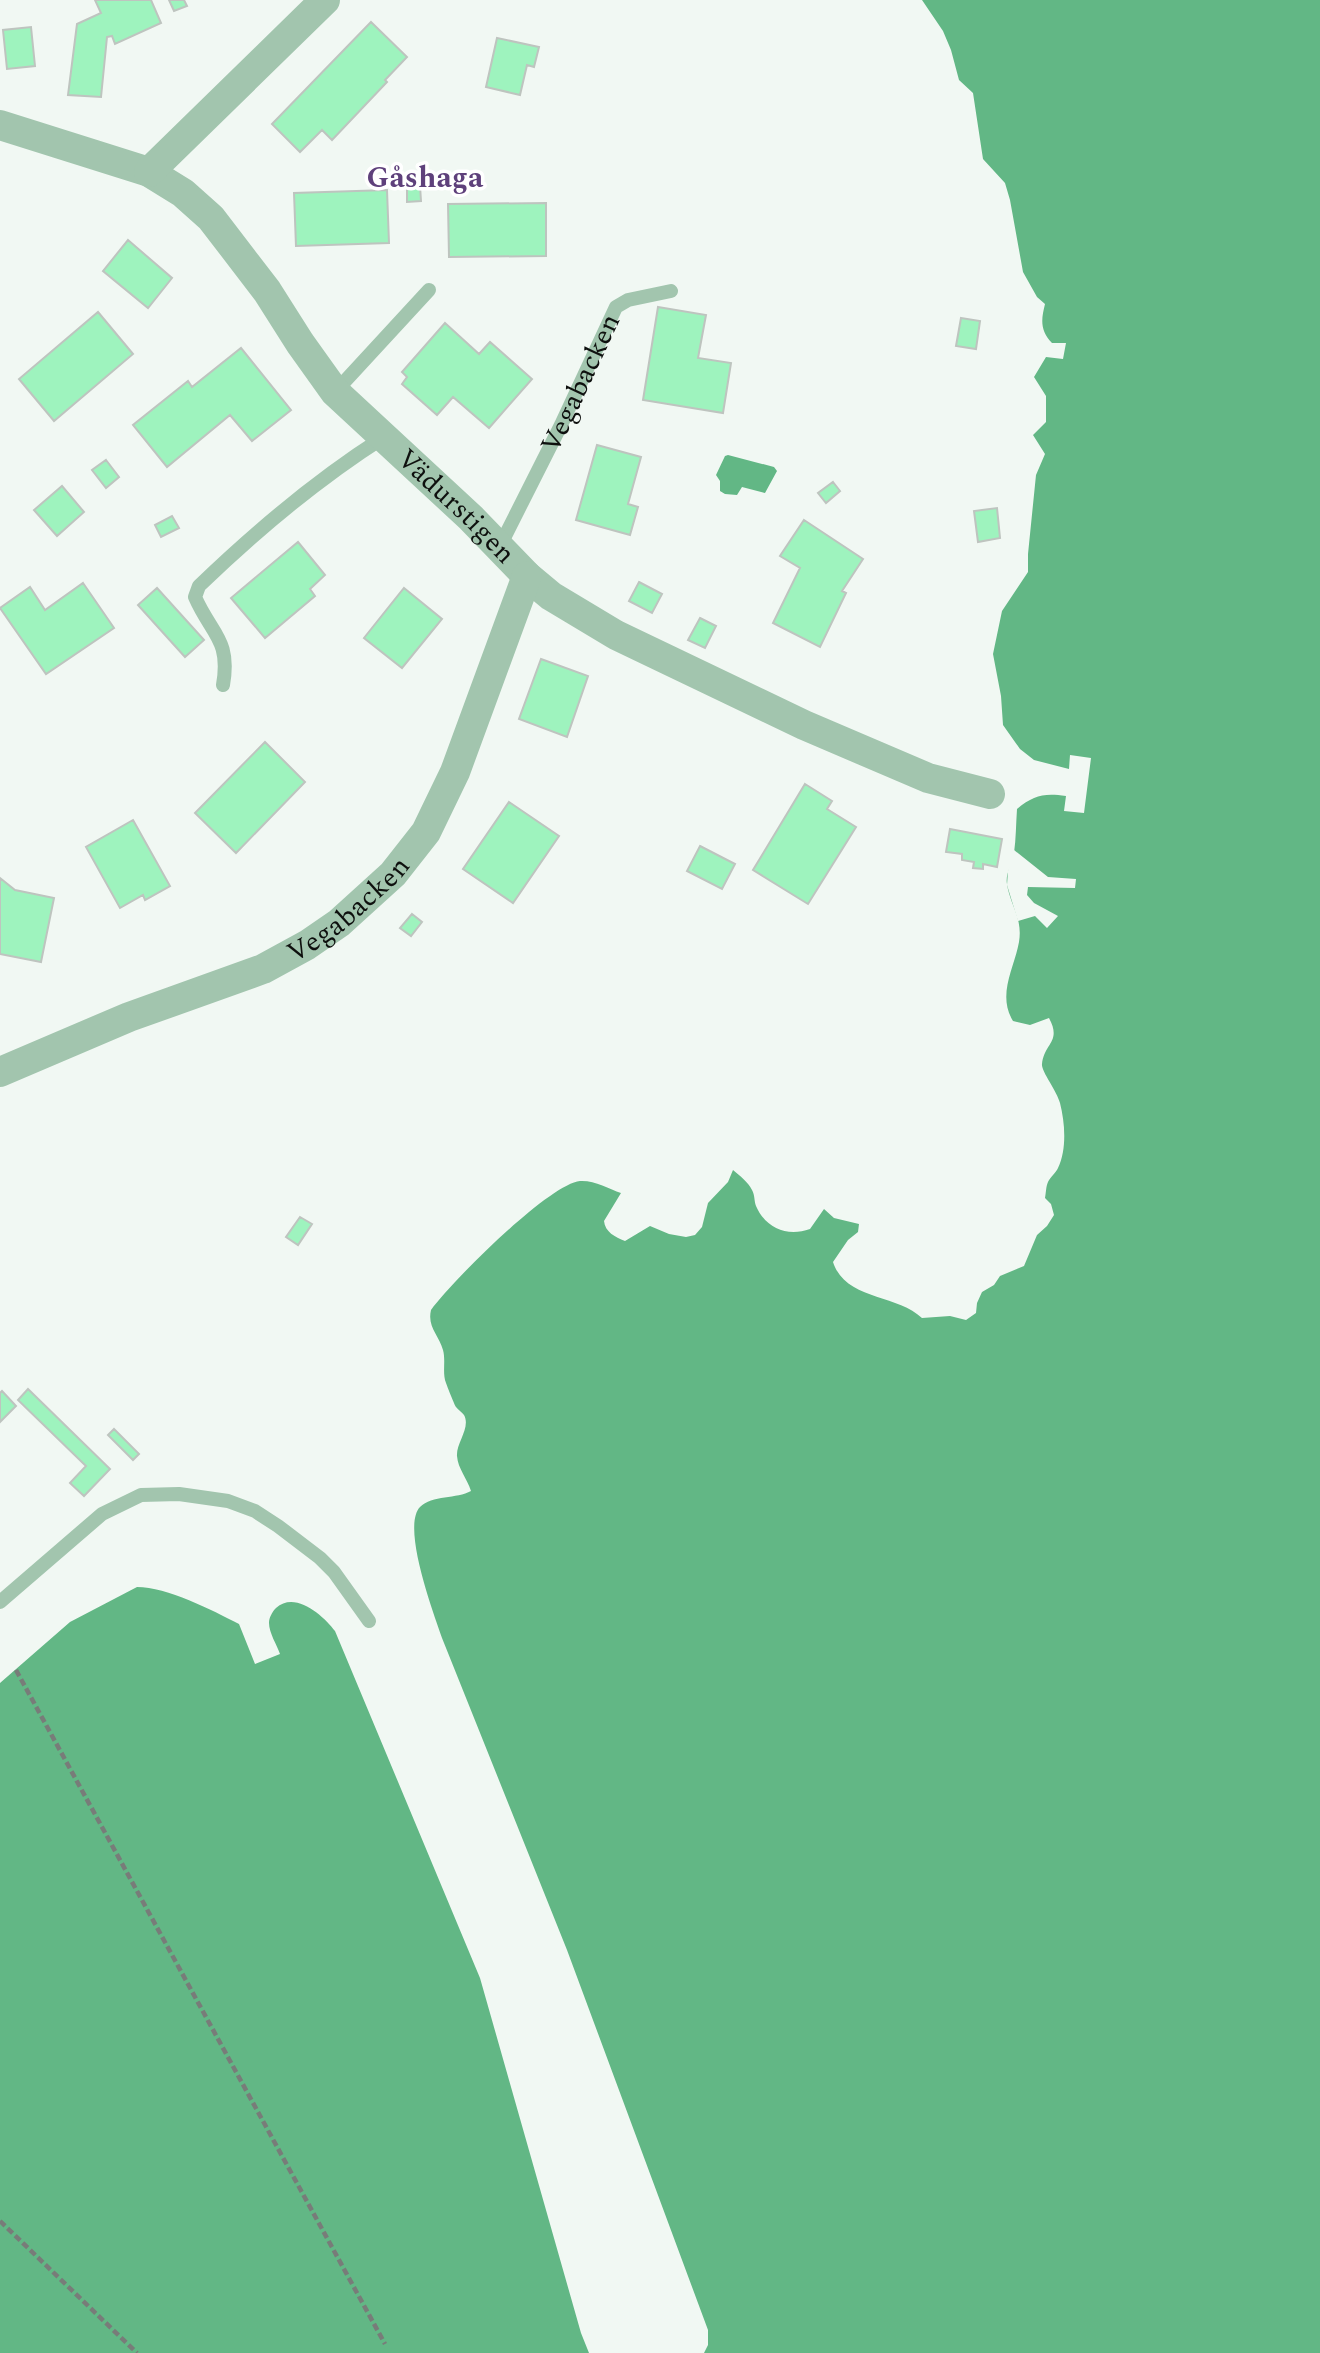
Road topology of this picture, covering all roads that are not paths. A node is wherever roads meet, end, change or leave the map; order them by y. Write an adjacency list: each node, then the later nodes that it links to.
1 (325, 0): 3 (street)
2 (0, 125): 3 (street, Vädurstigen)
3 (149, 172): 6 (street, Vädurstigen)
4 (429, 290): 6 (lane)
5 (671, 291): 8 (lane, Vegabacken)
6 (335, 392): 7 (street, Vädurstigen)
7 (384, 437): 8 (street, Vädurstigen); 10 (lane)
8 (499, 548): 9 (street, Vädurstigen)
9 (527, 576): 11 (street, Vädurstigen); 12 (street, Vegabacken)
10 (223, 685)
11 (990, 793)
12 (0, 1072)
13 (0, 1602): 14 (lane)
14 (369, 1621)

